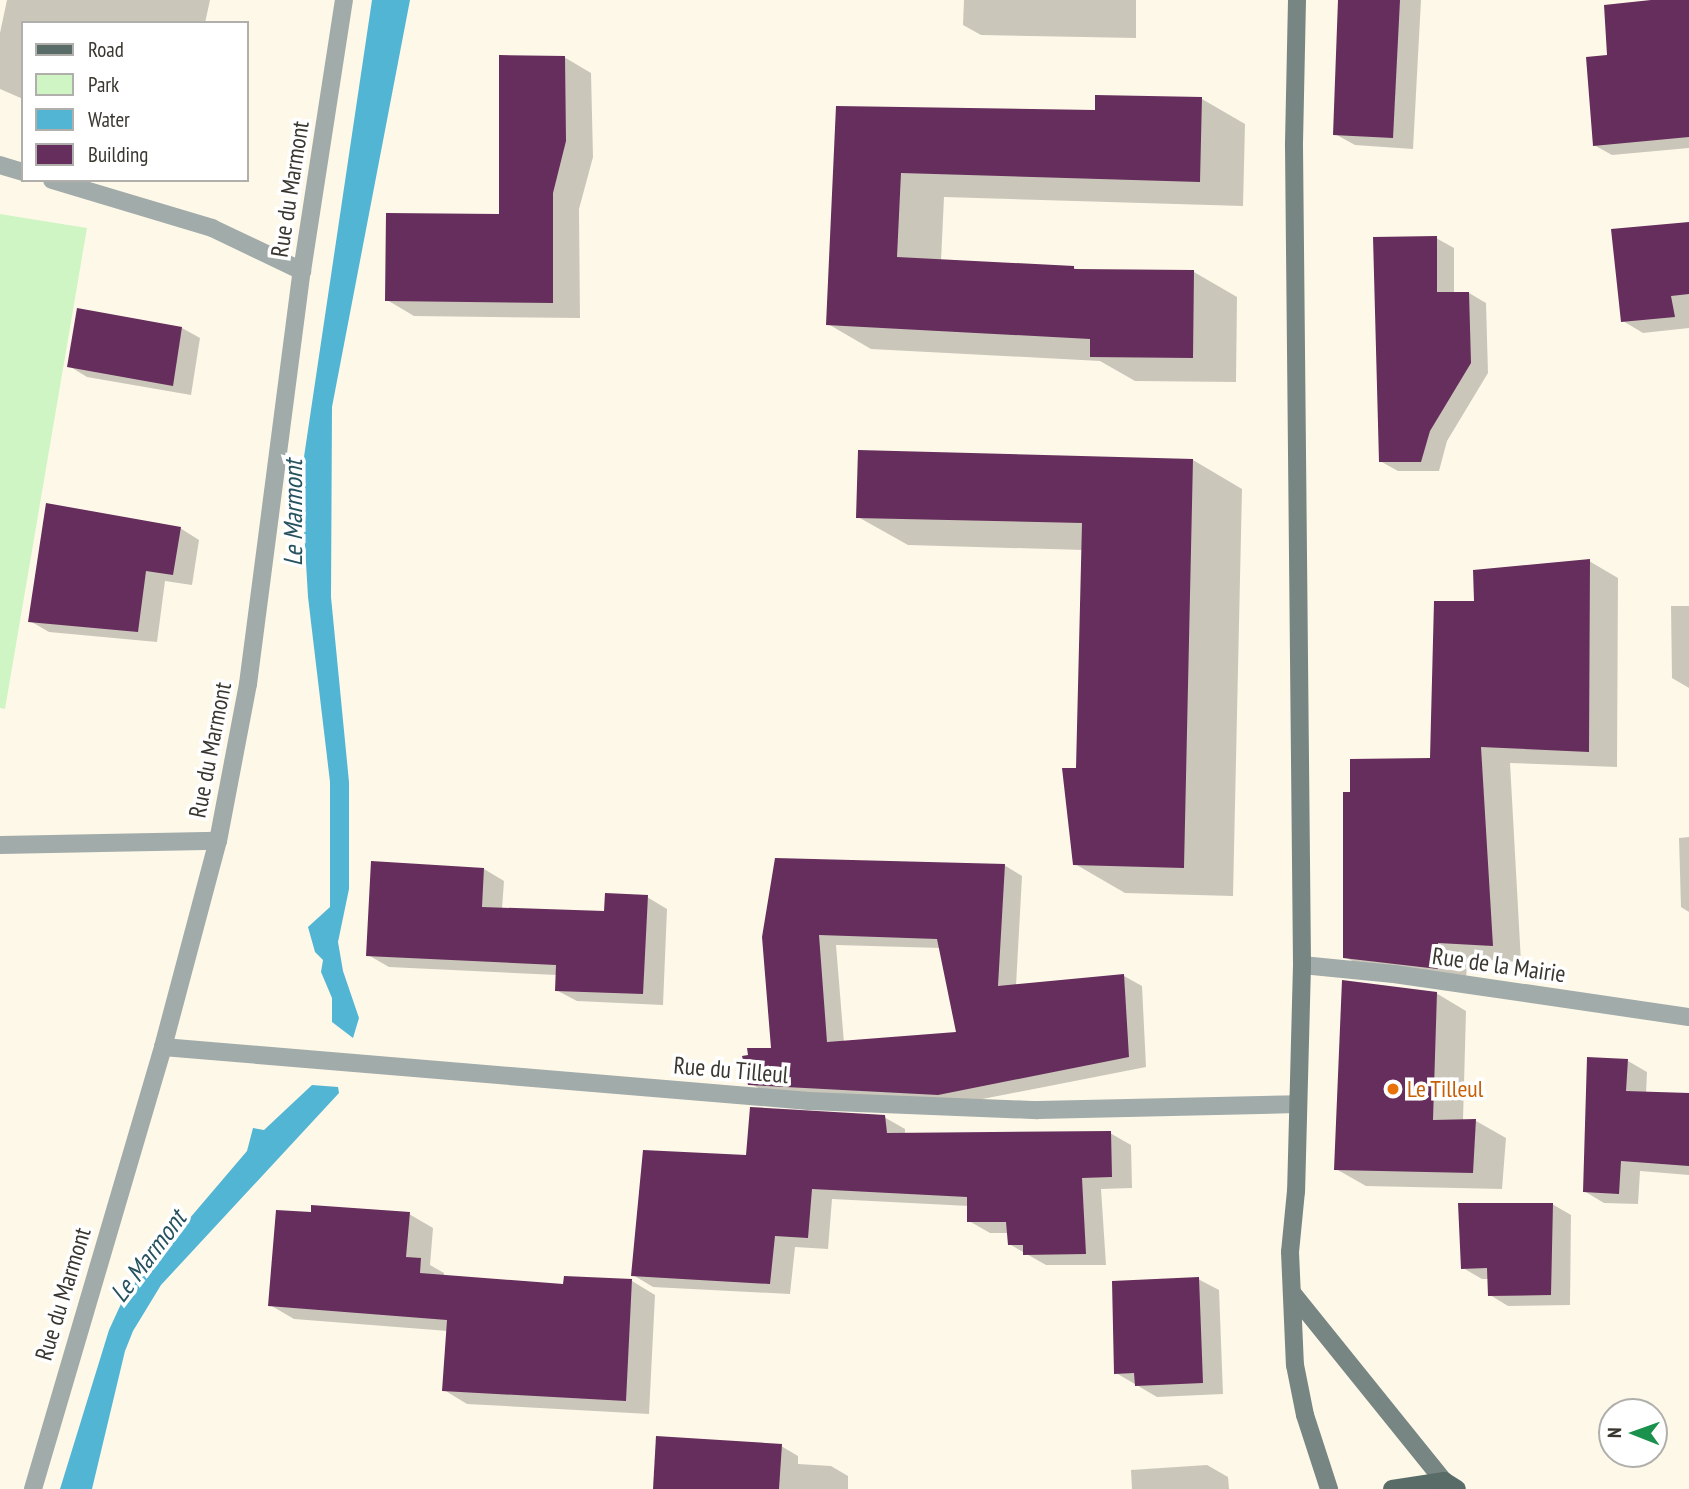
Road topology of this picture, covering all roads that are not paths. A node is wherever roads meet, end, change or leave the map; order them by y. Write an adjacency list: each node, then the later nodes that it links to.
1 (344, 0): 6 (street, Rue du Marmont)
2 (1297, 0): 9 (main road)
3 (0, 165): 4 (street)
4 (21, 171)
5 (59, 182): 6 (street)
6 (302, 271): 7 (street, Rue du Marmont)
7 (218, 841): 8 (street); 11 (street, Rue du Marmont)
8 (0, 845)
9 (1302, 965): 10 (street, Rue de la Mairie); 12 (main road)
10 (1689, 1017)
11 (163, 1047): 12 (street, Rue du Tilleul); 15 (street, Rue du Marmont)
12 (1297, 1104): 13 (main road)
13 (1293, 1294): 14 (main road); 16 (main road)
14 (1451, 1485): 17 (main road)
15 (33, 1489)
16 (1329, 1489)
17 (1392, 1489)

